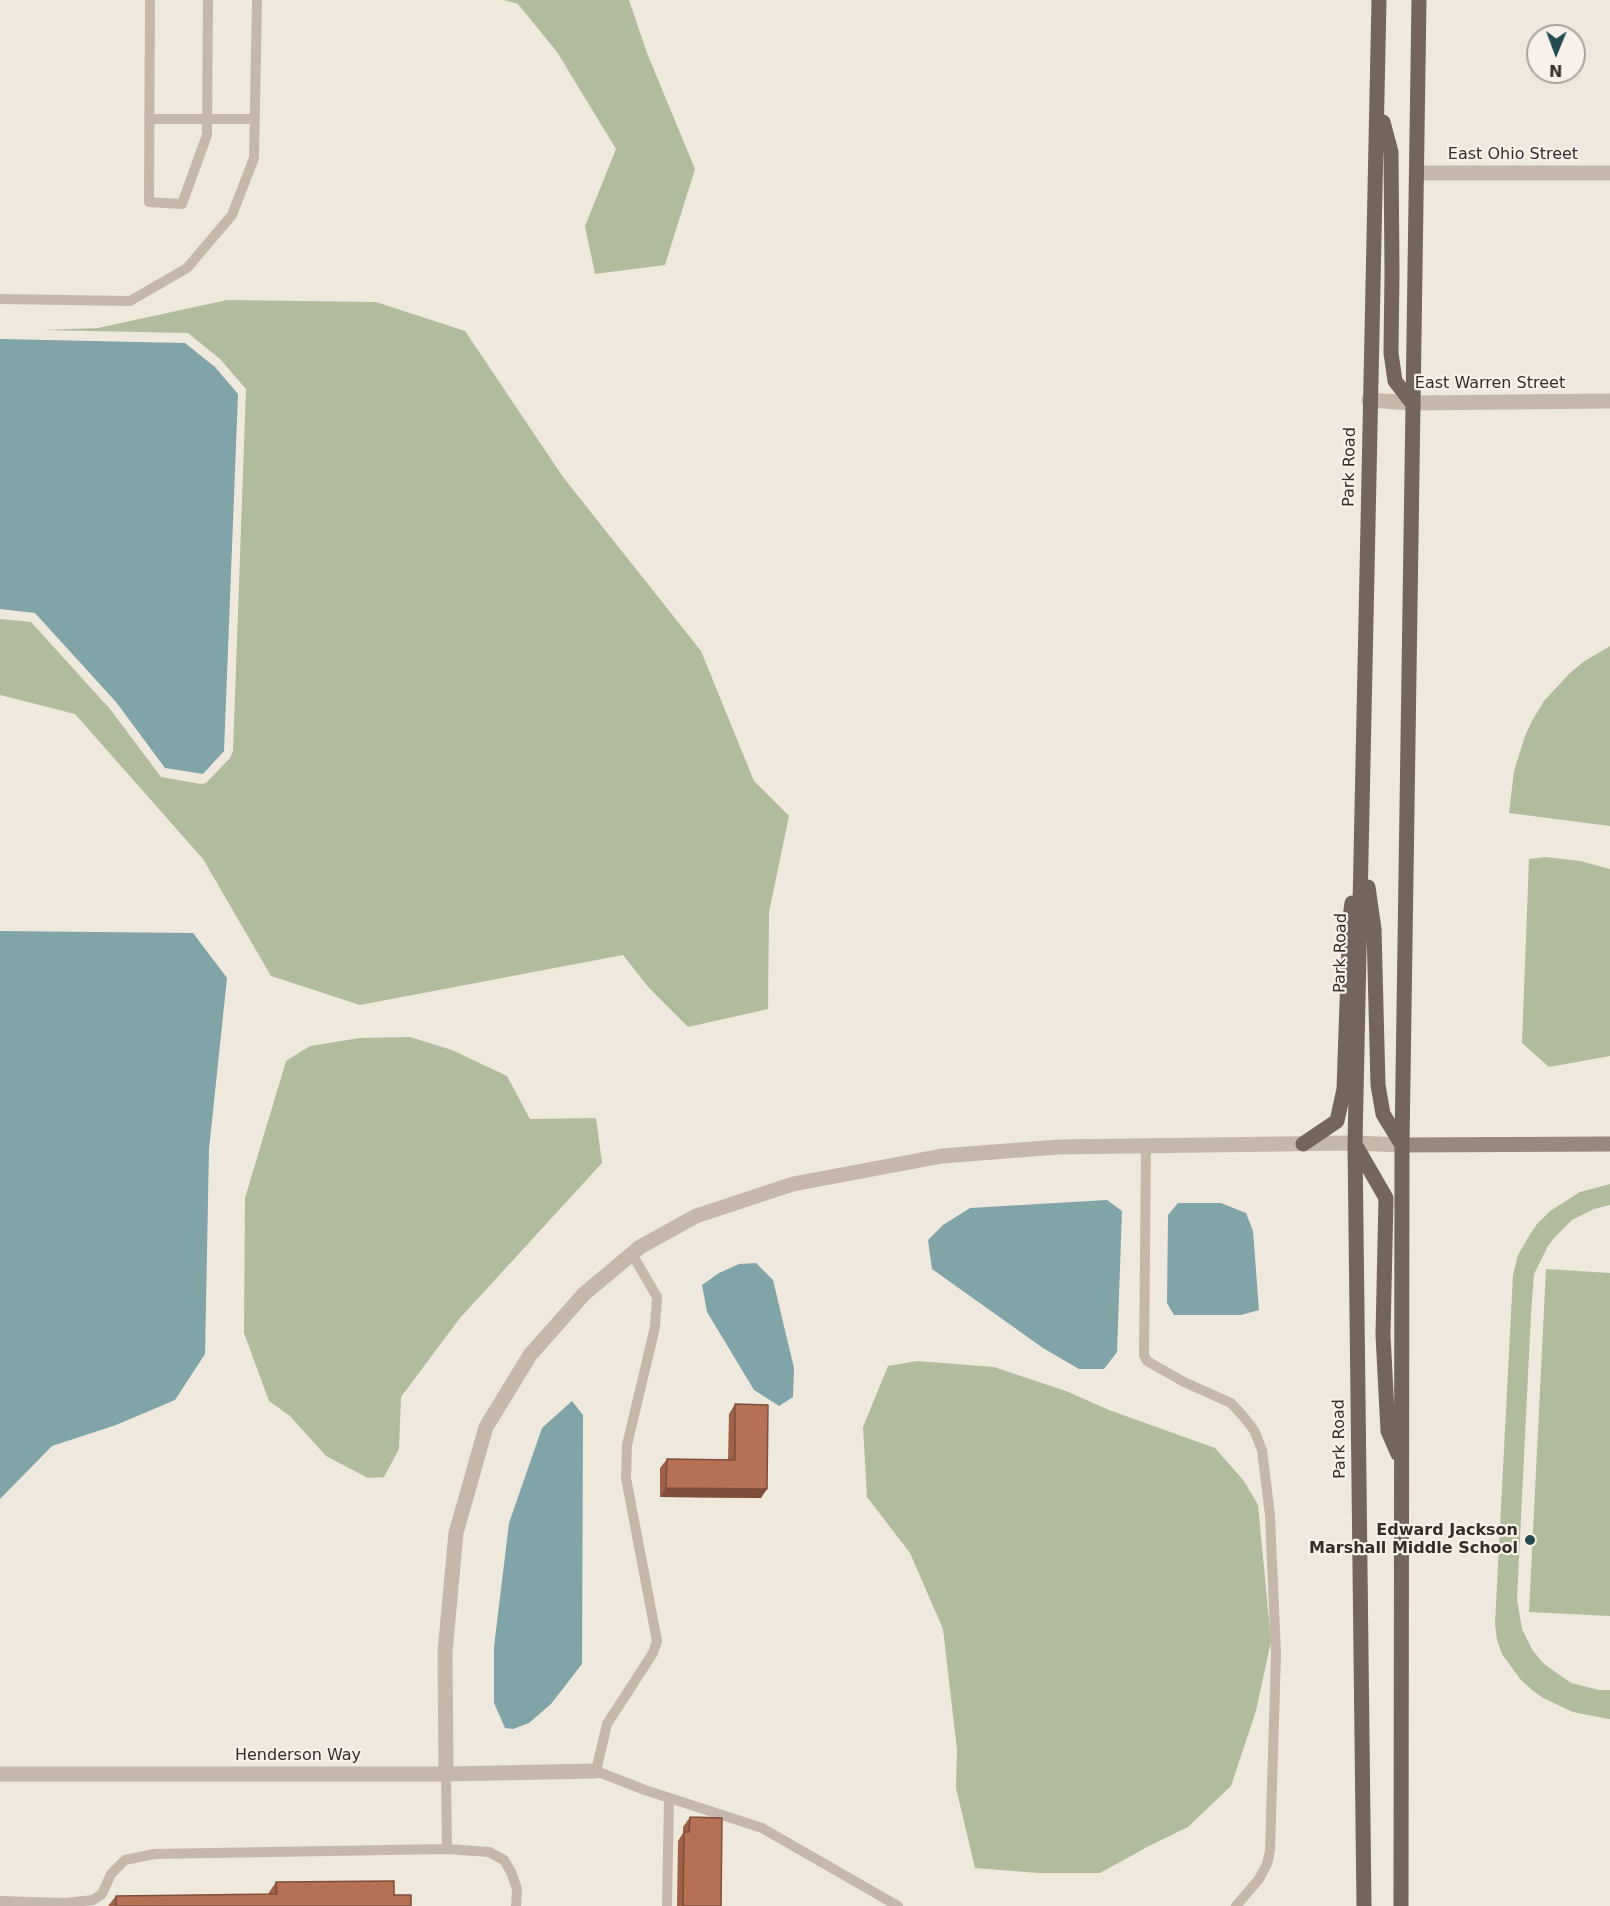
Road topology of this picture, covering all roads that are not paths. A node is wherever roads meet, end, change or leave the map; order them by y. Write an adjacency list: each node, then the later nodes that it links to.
1 (150, 0): 7 (lane)
2 (208, 0): 8 (lane)
3 (257, 0): 9 (lane)
4 (1379, 0): 6 (main road, Park Road)
5 (1419, 0): 10 (main road)
6 (1377, 101): 13 (main road, Park Road); 15 (main road)
7 (149, 119): 8 (lane); 8 (lane)
8 (207, 119): 9 (lane)
9 (255, 119): 12 (lane)
10 (1417, 173): 11 (street, East Ohio Street); 15 (main road)
11 (1610, 173)
12 (0, 299)
13 (1369, 400): 15 (street, East Warren Street); 16 (main road, Park Road)
14 (1610, 401): 15 (street, East Warren Street)
15 (1412, 403): 20 (main road)
16 (1362, 850): 17 (main road, Park Road); 18 (main road); 20 (main road)
17 (1355, 1143): 18 (street); 20 (street); 23 (main road); 35 (main road, Park Road)
18 (1303, 1144): 21 (street)
19 (1610, 1144): 20 (street)
20 (1402, 1145): 23 (main road)
21 (1146, 1146): 22 (street); 34 (lane)
22 (632, 1254): 24 (lane); 26 (street)
23 (1401, 1461): 36 (main road)
24 (596, 1772): 26 (street, Henderson Way); 27 (lane)
25 (0, 1774): 26 (street, Henderson Way)
26 (446, 1774): 28 (lane)
27 (669, 1798): 30 (lane); 32 (lane)
28 (447, 1849): 29 (lane); 31 (lane)
29 (0, 1901)
30 (879, 1901): 33 (lane)
31 (516, 1906)
32 (667, 1906)
33 (898, 1906)
34 (1236, 1906)
35 (1364, 1906)
36 (1401, 1906)

